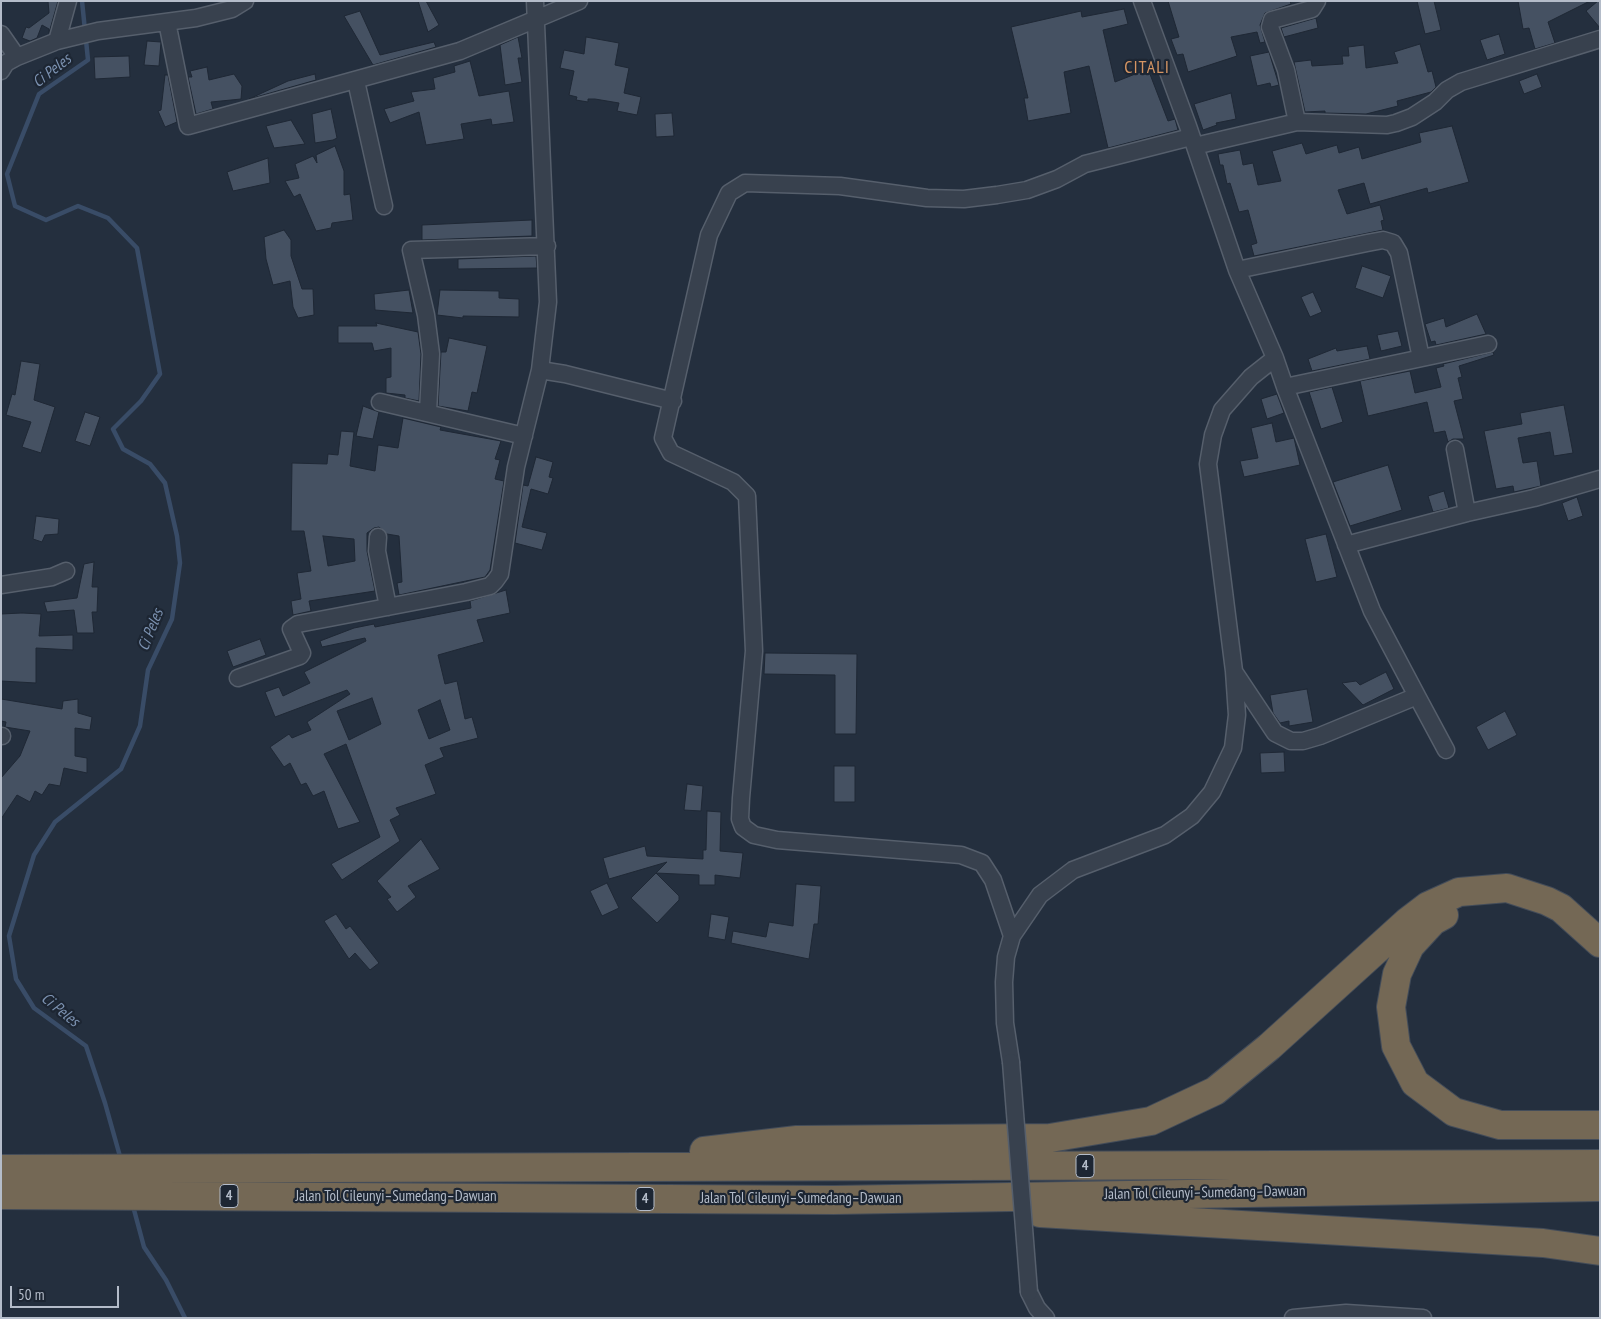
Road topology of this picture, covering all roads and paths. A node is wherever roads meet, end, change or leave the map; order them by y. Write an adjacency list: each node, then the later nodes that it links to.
1 (68, 1): 11 (street)
2 (244, 1): 8 (street)
3 (535, 1): 7 (street)
4 (579, 1): 7 (street)
5 (1142, 1): 16 (street)
6 (1317, 1): 15 (street)
7 (537, 18): 14 (street); 18 (street)
8 (167, 22): 11 (street); 14 (street)
9 (1, 34): 12 (street)
10 (1600, 39): 15 (street)
11 (56, 41): 12 (street)
12 (17, 57): 13 (street)
13 (1, 71)
14 (356, 80): 17 (street)
15 (1296, 122): 16 (street)
16 (1193, 141): 19 (street); 26 (street)
17 (384, 206)
18 (547, 246): 23 (street); 27 (street)
19 (1237, 270): 21 (street); 22 (street)
20 (1488, 344): 22 (street)
21 (1275, 358): 24 (street); 37 (street)
22 (1421, 358): 24 (street)
23 (540, 370): 26 (street); 28 (street)
24 (1285, 387): 33 (street)
25 (380, 402): 27 (street)
26 (673, 402): 41 (street)
27 (428, 412): 28 (street)
28 (524, 436): 36 (street)
29 (1455, 450): 31 (street)
30 (1600, 479): 31 (street)
31 (1467, 513): 33 (street)
32 (378, 537): 36 (street)
33 (1346, 545): 39 (street)
34 (66, 571): 35 (street)
35 (1, 586)
36 (388, 607): 38 (street)
37 (1234, 671): 39 (street); 41 (street)
38 (238, 678)
39 (1418, 696): 40 (street)
40 (1446, 750)
41 (1012, 936): 52 (street, bridge)
42 (1600, 943): 46 (highway)
43 (1600, 960): 44 (highway)
44 (1600, 1125)
45 (1600, 1164): 46 (highway, Jalan Tol Cileunyi–Sumedang–Dawuan / 4)
46 (571, 1166): 47 (highway, Jalan Tol Cileunyi–Sumedang–Dawuan / 4)
47 (1, 1169)
48 (1600, 1187): 50 (highway, Jalan Tol Cileunyi–Sumedang–Dawuan / 4)
49 (1, 1195): 50 (highway, Jalan Tol Cileunyi–Sumedang–Dawuan / 4)
50 (834, 1200): 51 (highway)
51 (1600, 1251)
52 (1044, 1317)
53 (1293, 1318): 54 (street)
54 (1423, 1318)

